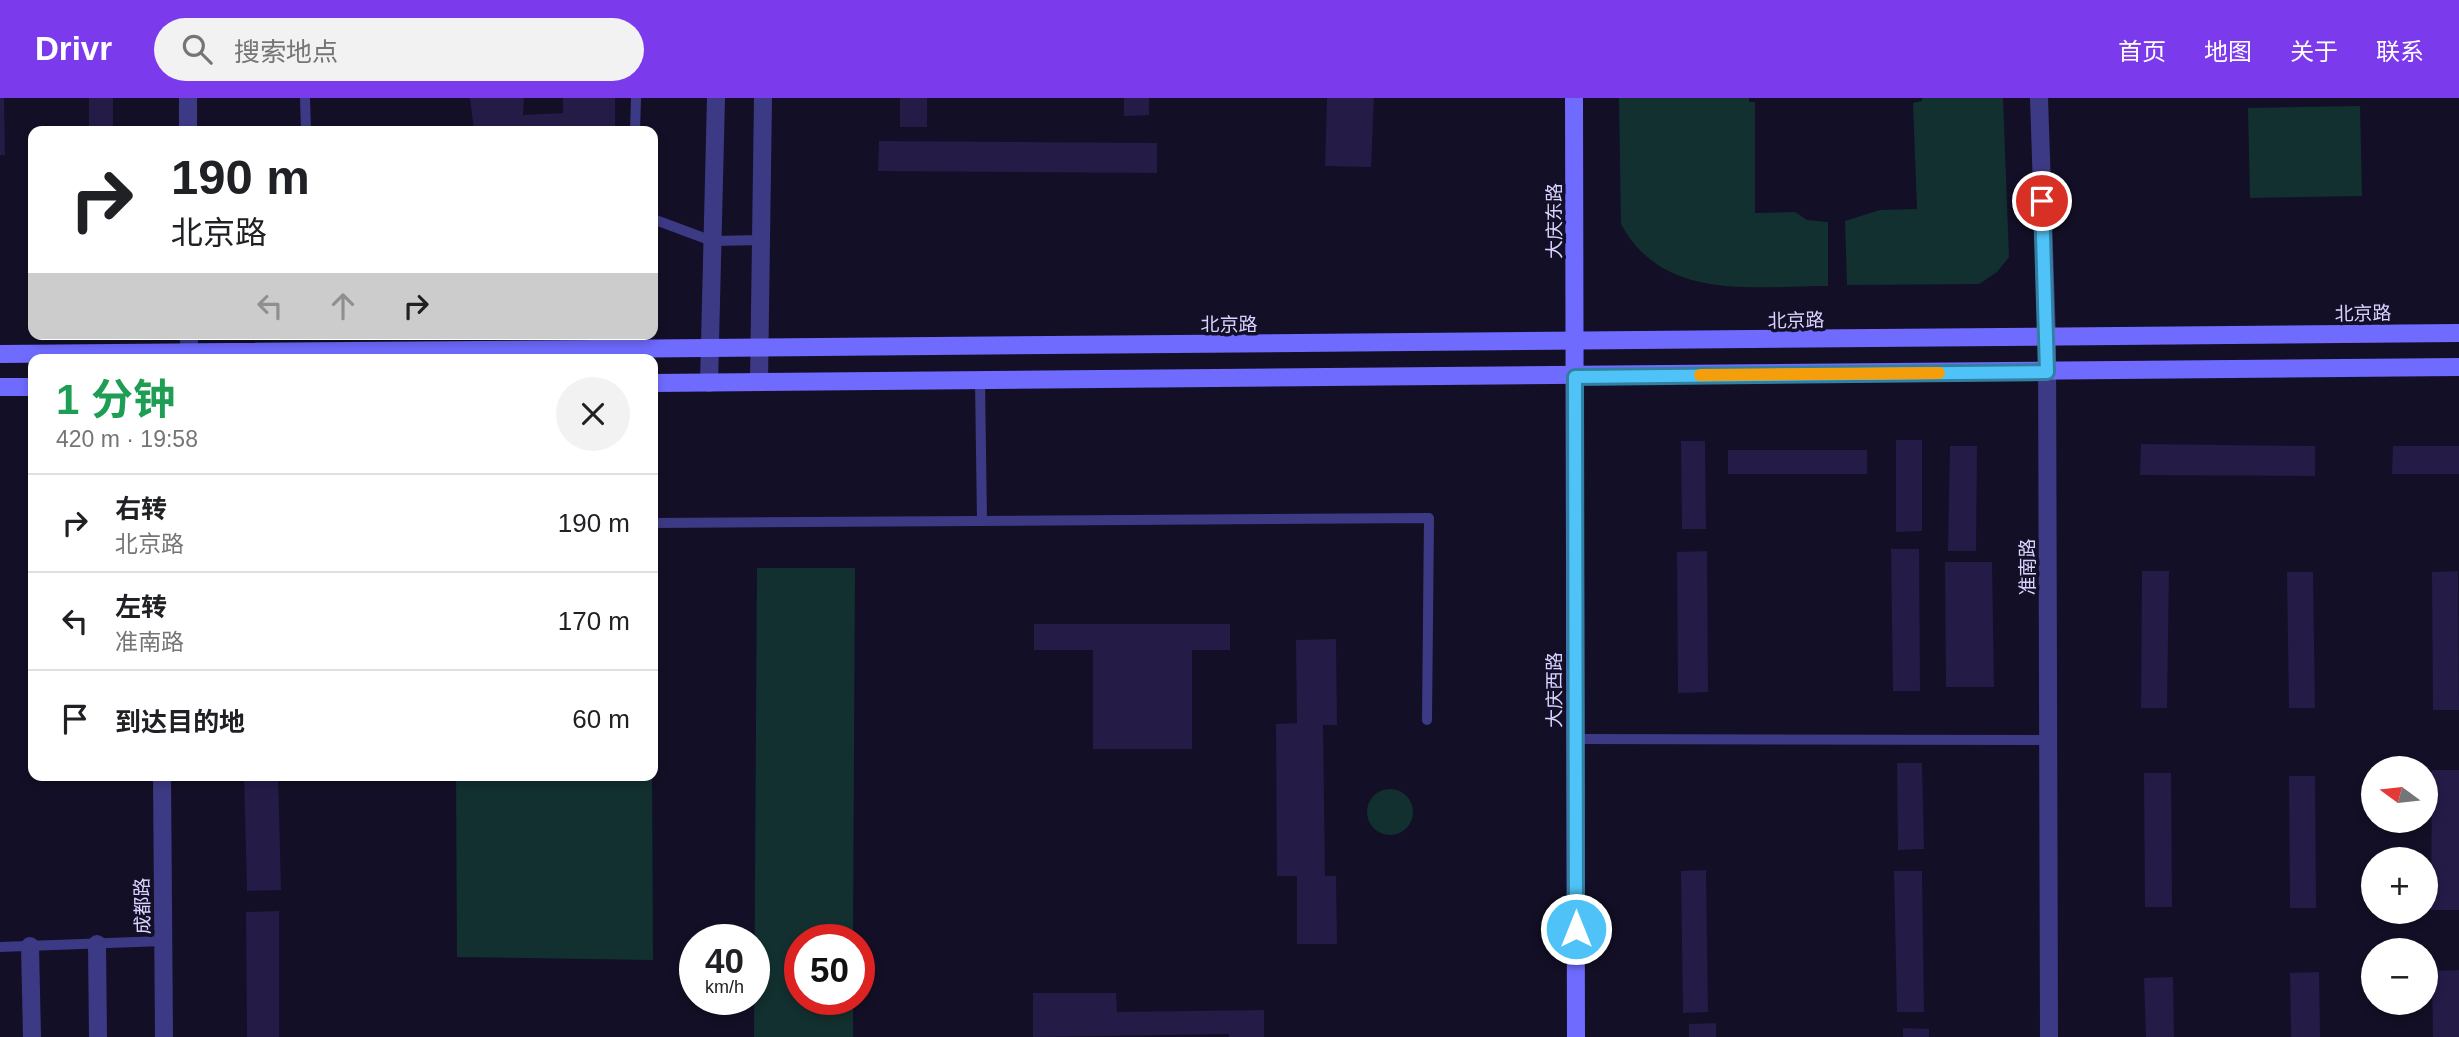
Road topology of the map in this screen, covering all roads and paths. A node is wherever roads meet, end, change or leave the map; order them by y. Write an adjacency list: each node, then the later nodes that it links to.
1 (188, 98): 8 (street)
2 (305, 98): 9 (lane)
3 (636, 98): 10 (lane)
4 (716, 98): 13 (street)
5 (763, 98): 12 (street)
6 (1574, 98): 16 (main road, 大庆东路)
7 (2039, 98): 15 (street, 准南路)
8 (188, 126)
9 (306, 126)
10 (635, 126)
11 (658, 221): 13 (lane)
12 (761, 240): 13 (lane); 18 (street)
13 (712, 241): 19 (street)
14 (2459, 333): 15 (main road, 北京路)
15 (2047, 338): 16 (main road, 北京路); 22 (street, 准南路)
16 (1576, 343): 18 (main road, 北京路); 23 (main road, 大庆西路)
17 (189, 348): 19 (main road, 北京路); 20 (main road, 北京路)
18 (759, 348): 19 (main road, 北京路); 25 (street)
19 (710, 349): 27 (street)
20 (0, 354)
21 (2459, 368): 22 (main road)
22 (2047, 372): 23 (main road); 34 (street, 准南路)
23 (1575, 377): 24 (main road); 33 (main road, 大庆西路)
24 (980, 381): 25 (main road); 30 (lane)
25 (759, 382): 27 (main road)
26 (658, 383): 27 (main road)
27 (709, 383)
28 (0, 387): 29 (main road)
29 (28, 387)
30 (982, 521): 31 (lane); 32 (lane)
31 (658, 523)
32 (1427, 720)
33 (1576, 739): 34 (lane); 43 (main road, 大庆西路)
34 (2048, 740): 44 (street, 准南路)
35 (162, 781): 36 (street, 成都路)
36 (163, 941): 37 (lane); 42 (street, 成都路)
37 (97, 943): 38 (lane); 41 (street)
38 (30, 946): 39 (lane); 40 (street)
39 (0, 947)
40 (33, 1037)
41 (98, 1037)
42 (164, 1037)
43 (1576, 1037)
44 (2049, 1037)

